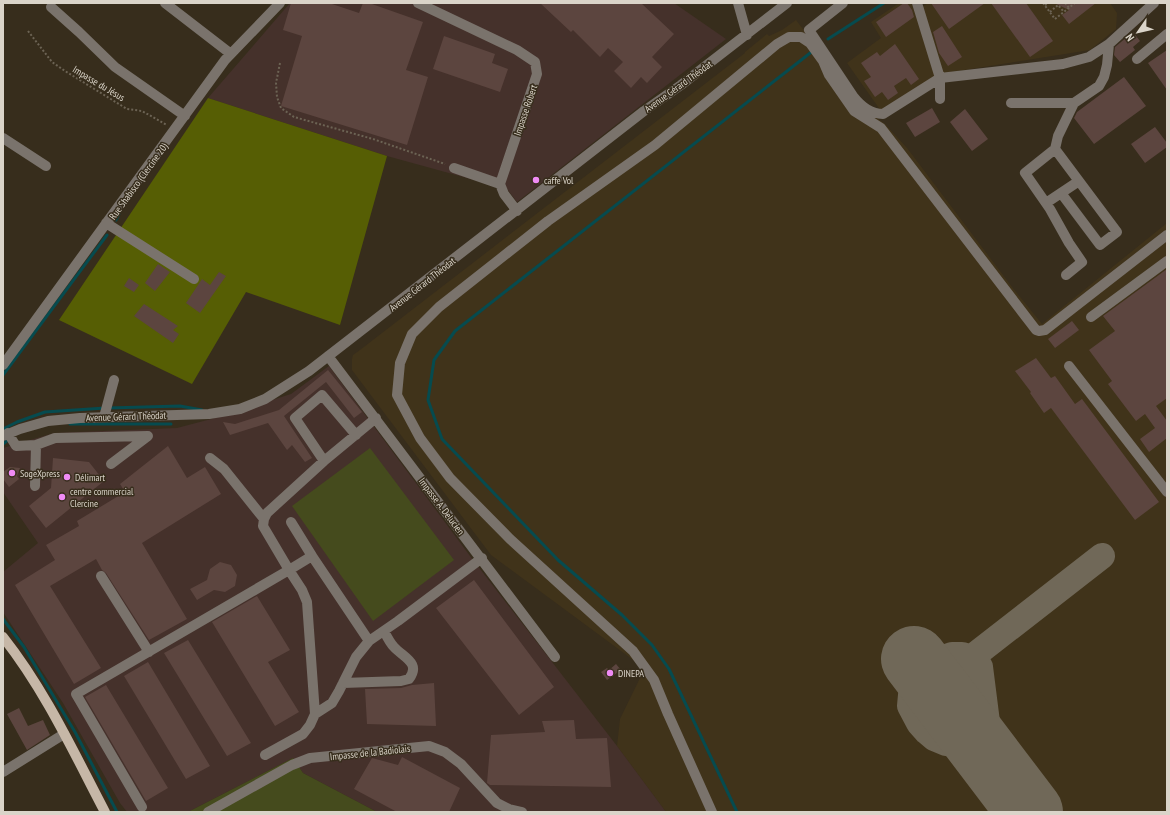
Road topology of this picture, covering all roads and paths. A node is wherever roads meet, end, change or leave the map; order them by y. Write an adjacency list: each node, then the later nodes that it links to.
1 (165, 3): 21 (street)
2 (280, 3): 21 (street, Rue Shabisco (Clercine 20))
3 (418, 3): 35 (street, Impasse Robert)
4 (738, 3): 19 (street)
5 (787, 3): 19 (street, Avenue Gérard Théodat)
6 (842, 3): 24 (street)
7 (917, 3): 24 (street)
8 (1048, 3): 12 (path)
9 (1065, 3): 14 (path)
10 (1074, 3): 14 (path)
11 (1154, 3): 20 (street)
12 (1044, 4): 15 (path)
13 (50, 7): 28 (street)
14 (1069, 8): 16 (path)
15 (1050, 12): 16 (path); 16 (path)
16 (1064, 12)
17 (28, 31): 29 (path, Impasse du Jésus)
18 (1167, 34): 22 (street)
19 (747, 35): 38 (street, Avenue Gérard Théodat)
20 (1109, 44): 24 (street); 27 (street)
21 (231, 54): 28 (street, Rue Shabisco (Clercine 20))
22 (1137, 59)
23 (280, 63): 33 (path)
24 (940, 78): 25 (street)
25 (940, 99)
26 (1010, 103): 27 (street)
27 (1074, 103): 31 (street)
28 (185, 116): 29 (street, Rue Shabisco (Clercine 20))
29 (175, 130): 39 (street, Rue Shabisco (Clercine 20))
30 (3, 138): 32 (street)
31 (1055, 149): 34 (street); 37 (street)
32 (46, 166)
33 (454, 168): 35 (street)
34 (1079, 181): 36 (street); 36 (street)
35 (500, 184): 38 (street)
36 (1061, 193): 37 (street)
37 (1046, 203): 42 (street)
38 (517, 211): 45 (street, Avenue Gérard Théodat)
39 (106, 223): 43 (street); 46 (street, Rue Shabisco (Clercine 20))
40 (1167, 235): 79 (street)
41 (1167, 261): 44 (street)
42 (1066, 275)
43 (194, 279)
44 (1091, 318)
45 (328, 356): 49 (street, Avenue Gérard Théodat); 50 (street, Impasse A. Delucien)
46 (3, 365)
47 (1069, 366): 58 (street)
48 (114, 380): 49 (street)
49 (104, 417): 51 (street, Avenue Gérard Théodat)
50 (376, 418): 52 (street); 62 (street, Impasse A. Delucien)
51 (6, 435): 53 (street)
52 (356, 435): 55 (street); 55 (street)
53 (36, 445): 56 (street); 57 (street)
54 (210, 458): 59 (street)
55 (324, 461): 59 (street)
56 (111, 464)
57 (35, 486)
58 (1167, 492)
59 (264, 519): 63 (street)
60 (291, 522): 61 (street)
61 (312, 556): 63 (street); 67 (street)
62 (482, 558): 65 (street); 69 (street, Impasse A. Delucien)
63 (289, 570): 68 (street); 71 (street)
64 (101, 576): 68 (street)
65 (384, 631): 67 (street); 70 (street)
66 (3, 637): 72 (main road)
67 (369, 641): 70 (street)
68 (149, 652): 75 (street)
69 (555, 657)
70 (343, 683): 71 (street)
71 (315, 714): 73 (street)
72 (64, 734): 74 (street); 76 (main road)
73 (266, 755)
74 (3, 772)
75 (142, 807)
76 (105, 812)
77 (208, 812): 78 (street, Impasse de la Badiolais)
78 (522, 812)
79 (712, 812)

